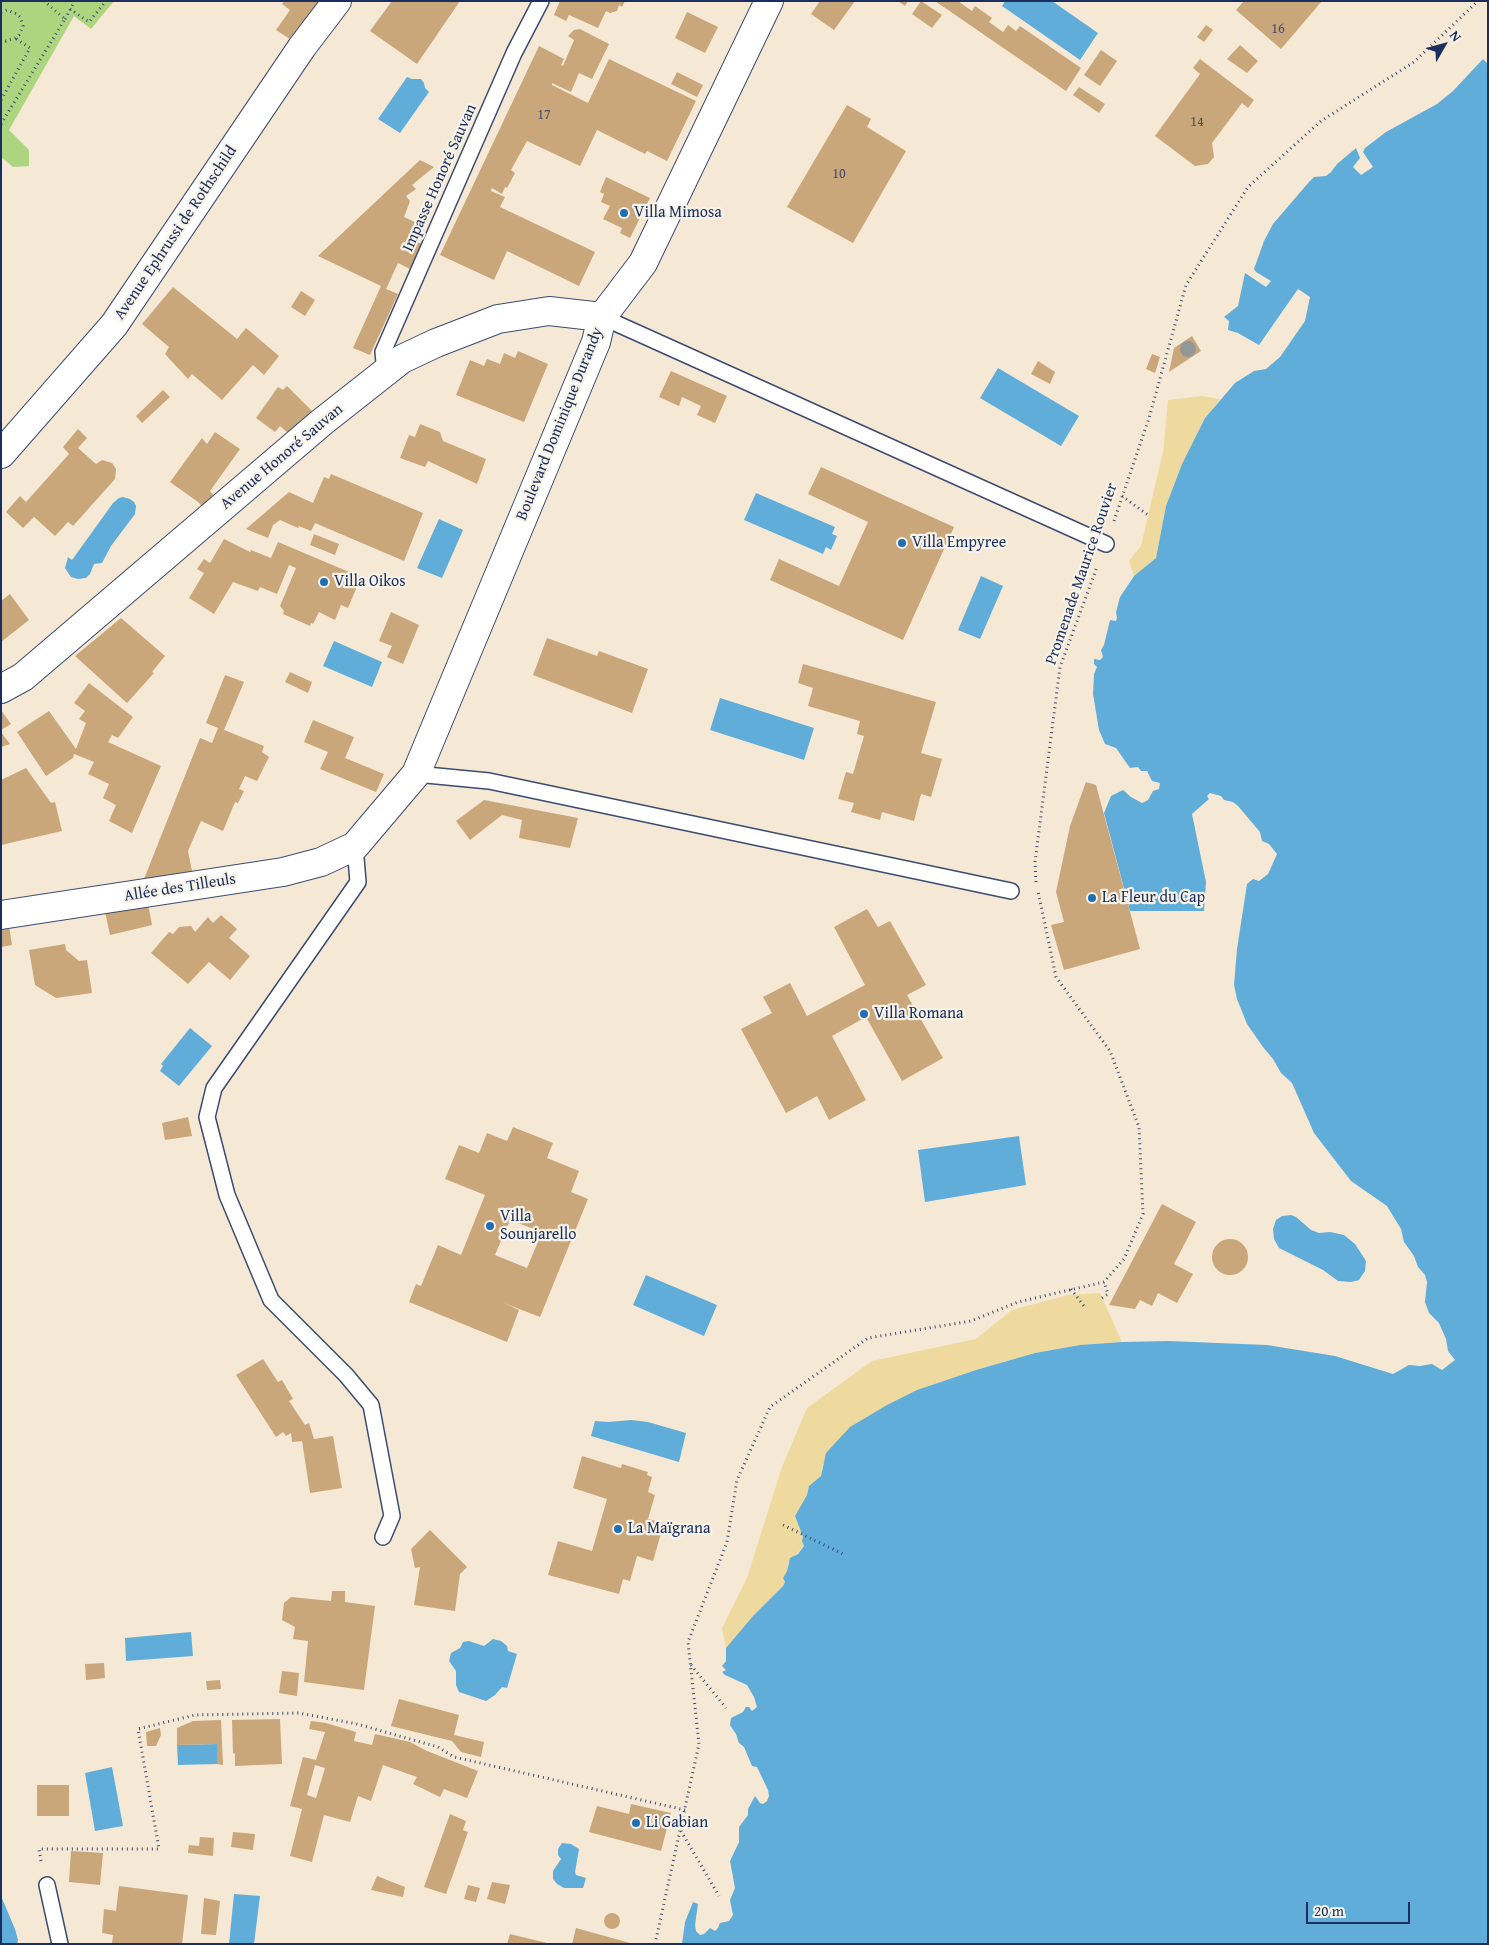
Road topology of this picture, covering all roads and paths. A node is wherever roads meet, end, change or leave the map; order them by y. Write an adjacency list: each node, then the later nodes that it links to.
1 (44, 1): 10 (path)
2 (106, 1): 8 (path)
3 (337, 1): 17 (street, Avenue Ephrussi de Rothschild)
4 (541, 1): 16 (lane, Impasse Honoré Sauvan)
5 (768, 1): 15 (street, Boulevard Dominique Durandy)
6 (1478, 1): 18 (path, Promenade Maurice Rouvier)
7 (73, 2): 8 (path)
8 (70, 9): 10 (path)
9 (1, 12): 11 (path)
10 (65, 19): 14 (path)
11 (15, 38): 12 (path); 13 (path)
12 (1, 39)
13 (1, 100)
14 (1, 124)
15 (602, 317): 16 (street, Avenue Honoré Sauvan); 20 (lane); 22 (street, Boulevard Dominique Durandy)
16 (385, 372): 21 (street, Avenue Honoré Sauvan)
17 (1, 454)
18 (1122, 496): 19 (path); 20 (path, Promenade Maurice Rouvier)
19 (1148, 515)
20 (1106, 544): 26 (path, Promenade Maurice Rouvier)
21 (1, 689)
22 (416, 774): 23 (street, Boulevard Dominique Durandy); 24 (lane)
23 (356, 846): 25 (street, Allée des Tilleuls); 31 (lane)
24 (1011, 891)
25 (1, 915)
26 (1104, 1282): 27 (path); 28 (path)
27 (1072, 1289): 29 (path); 33 (path)
28 (1102, 1298)
29 (1086, 1310)
30 (783, 1525): 32 (path)
31 (383, 1537)
32 (844, 1554)
33 (691, 1664): 34 (path); 35 (path)
34 (726, 1708)
35 (685, 1810): 36 (path); 37 (path)
36 (680, 1831): 38 (path); 40 (path)
37 (47, 1885): 39 (lane)
38 (719, 1896)
39 (60, 1944)
40 (655, 1944)

